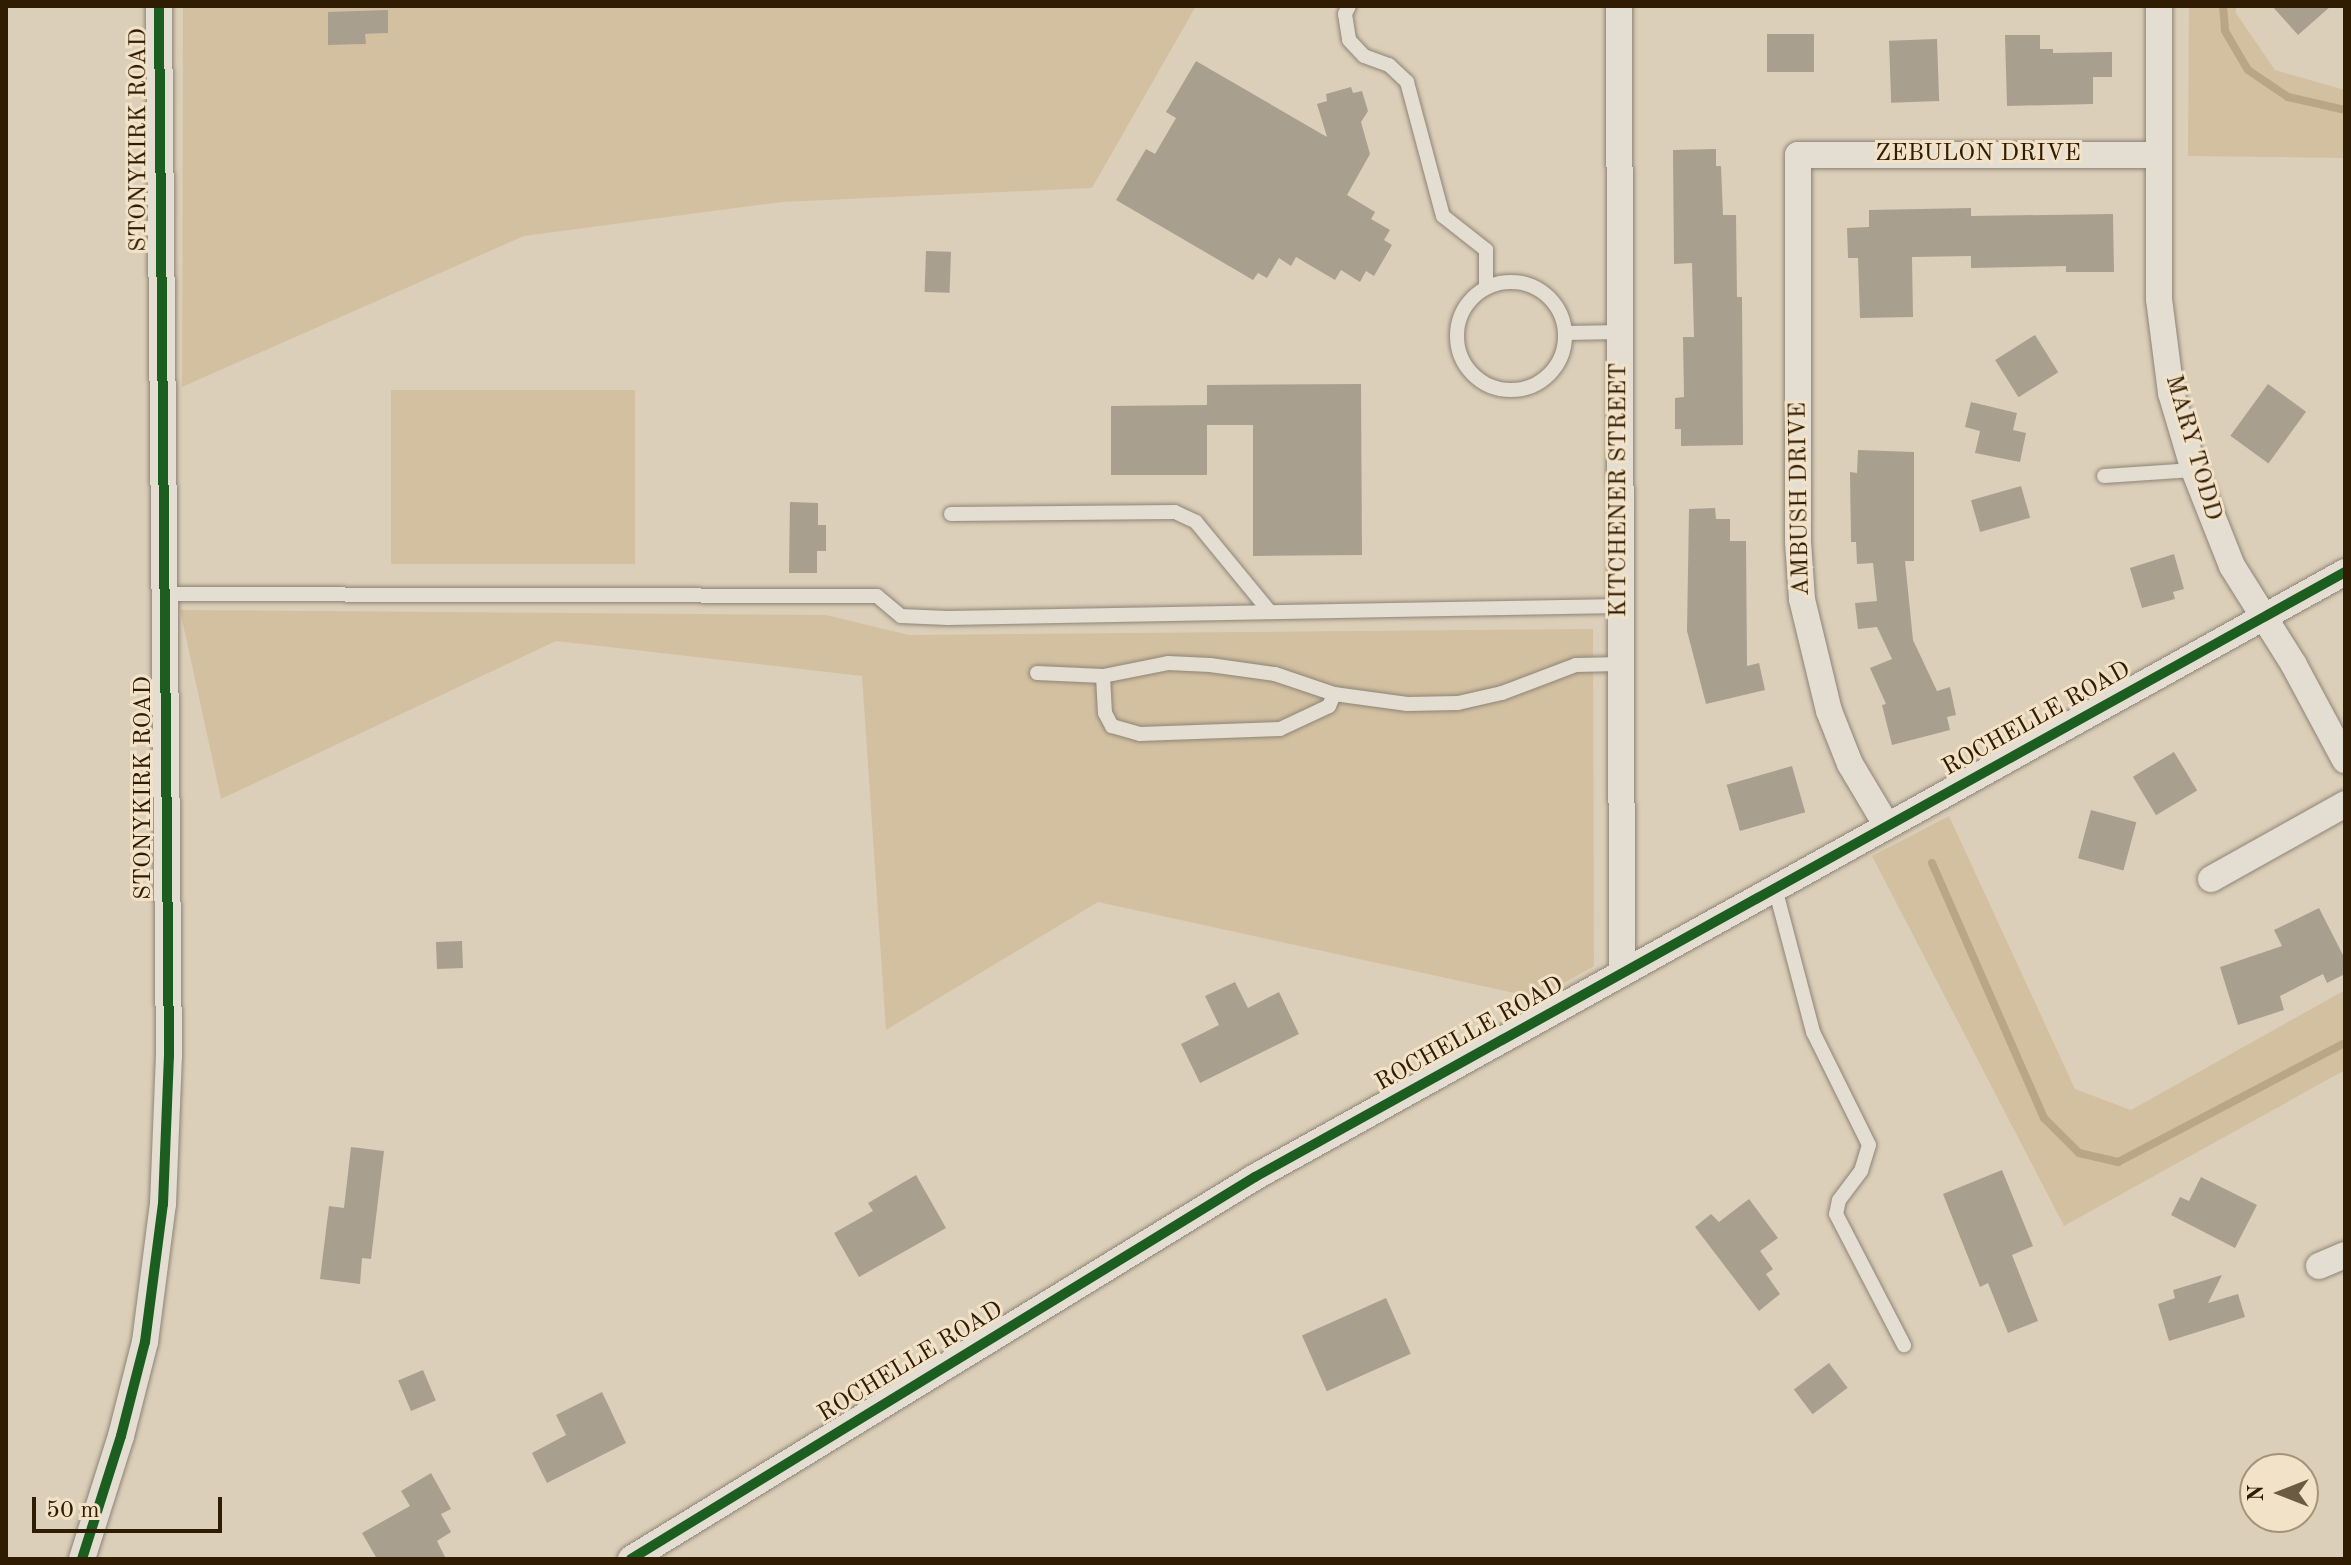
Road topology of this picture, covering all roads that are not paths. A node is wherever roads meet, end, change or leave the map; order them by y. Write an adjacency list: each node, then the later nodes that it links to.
1 (159, 6): 14 (street, STONYKIRK ROAD)
2 (1349, 6): 7 (lane)
3 (1619, 6): 8 (street, KITCHENER STREET)
4 (2159, 6): 6 (street, MARY TODD)
5 (1798, 155): 6 (street, ZEBULON DRIVE); 24 (street, AMBUSH DRIVE)
6 (2158, 155): 10 (street, MARY TODD)
7 (1486, 287): 9 (lane); 9 (lane)
8 (1620, 332): 9 (lane); 15 (street, KITCHENER STREET)
9 (1566, 333)
10 (2194, 470): 11 (lane); 17 (street, MARY TODD)
11 (2104, 476)
12 (951, 514): 16 (lane)
13 (2345, 572): 17 (street, ROCHELLE ROAD)
14 (163, 594): 16 (lane); 31 (street, STONYKIRK ROAD)
15 (1621, 606): 16 (lane); 18 (street, KITCHENER STREET)
16 (1269, 611)
17 (2262, 617): 22 (street, MARY TODD); 24 (street, ROCHELLE ROAD)
18 (1621, 664): 21 (lane); 27 (street, KITCHENER STREET)
19 (1037, 673): 20 (lane)
20 (1103, 676): 21 (lane); 21 (lane)
21 (1334, 694)
22 (2345, 760)
23 (2345, 804): 25 (street)
24 (1887, 826): 26 (street, ROCHELLE ROAD)
25 (2211, 879)
26 (1775, 888): 27 (street, ROCHELLE ROAD); 30 (lane)
27 (1622, 973): 32 (street, ROCHELLE ROAD)
28 (2345, 1255): 29 (street)
29 (2319, 1266)
30 (1904, 1345)
31 (82, 1559)
32 (631, 1559)

